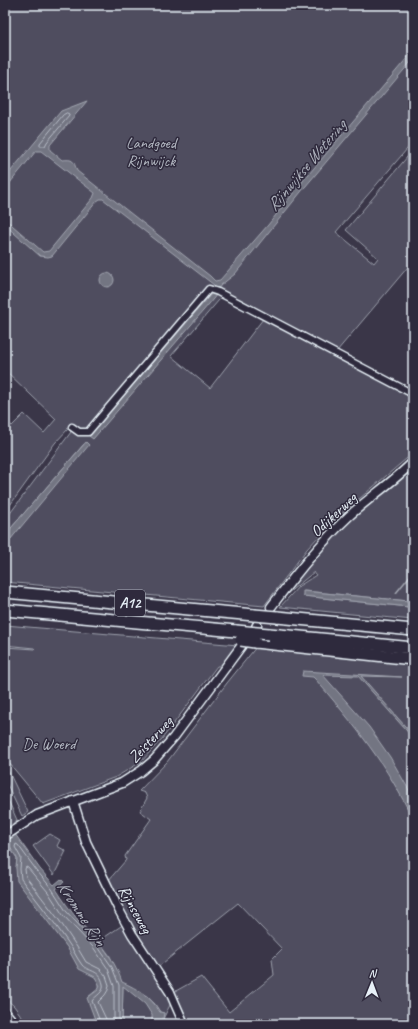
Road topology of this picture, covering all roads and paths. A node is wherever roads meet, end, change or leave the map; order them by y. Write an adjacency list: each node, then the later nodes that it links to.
1 (413, 394): 2 (street)
2 (72, 427)
3 (413, 462): 5 (street, Odijkerweg)
4 (5, 592): 7 (highway, A12, bridge)
5 (271, 607)
6 (5, 610): 8 (highway, A12)
7 (412, 630)
8 (240, 639): 9 (highway, A12, bridge); 9 (highway, A12, bridge); 10 (street, Zeisterweg)
9 (410, 653)
10 (73, 802): 11 (street, Zeisterweg); 14 (street, Rijnseweg)
11 (5, 836)
12 (5, 1012): 13 (street)
13 (15, 1024)
14 (184, 1024)

